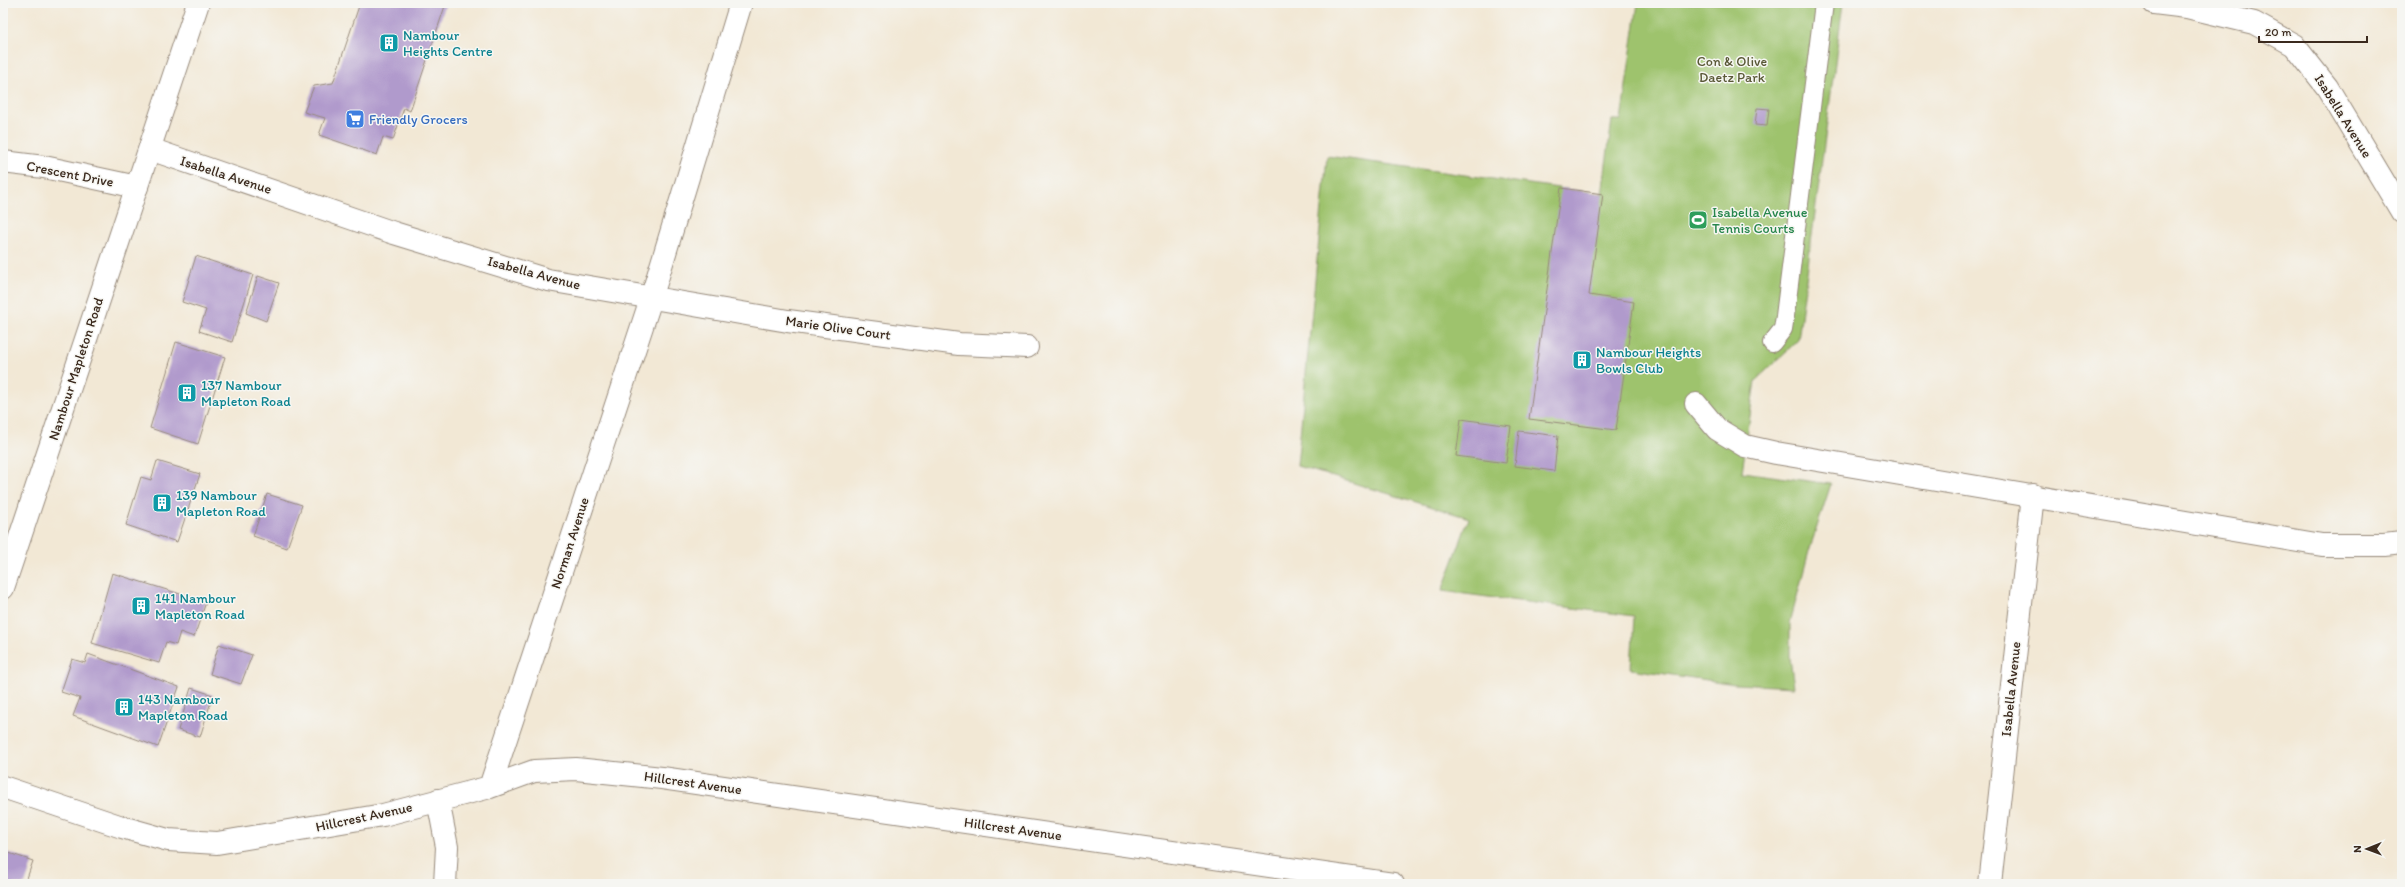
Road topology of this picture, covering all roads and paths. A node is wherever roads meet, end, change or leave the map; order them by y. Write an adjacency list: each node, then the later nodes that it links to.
1 (198, 3): 5 (street, Nambour Mapleton Road)
2 (741, 3): 9 (street)
3 (1824, 3): 10 (lane)
4 (2154, 3): 8 (street, Isabella Avenue)
5 (150, 149): 7 (street, Nambour Mapleton Road); 9 (street, Isabella Avenue)
6 (3, 162): 7 (street, Crescent Drive)
7 (137, 187): 15 (street, Nambour Mapleton Road)
8 (2402, 212)
9 (651, 299): 11 (street, Marie Olive Court); 16 (street, Norman Avenue)
10 (1772, 343)
11 (1027, 347)
12 (1696, 404): 13 (street)
13 (2032, 494): 14 (street); 21 (street, Isabella Avenue)
14 (2402, 543)
15 (3, 588)
16 (490, 786): 18 (street, Hillcrest Avenue); 20 (street, Hillcrest Avenue)
17 (3, 787): 18 (street, Hillcrest Avenue)
18 (438, 800): 19 (street)
19 (445, 884)
20 (1394, 884)
21 (1990, 884)

